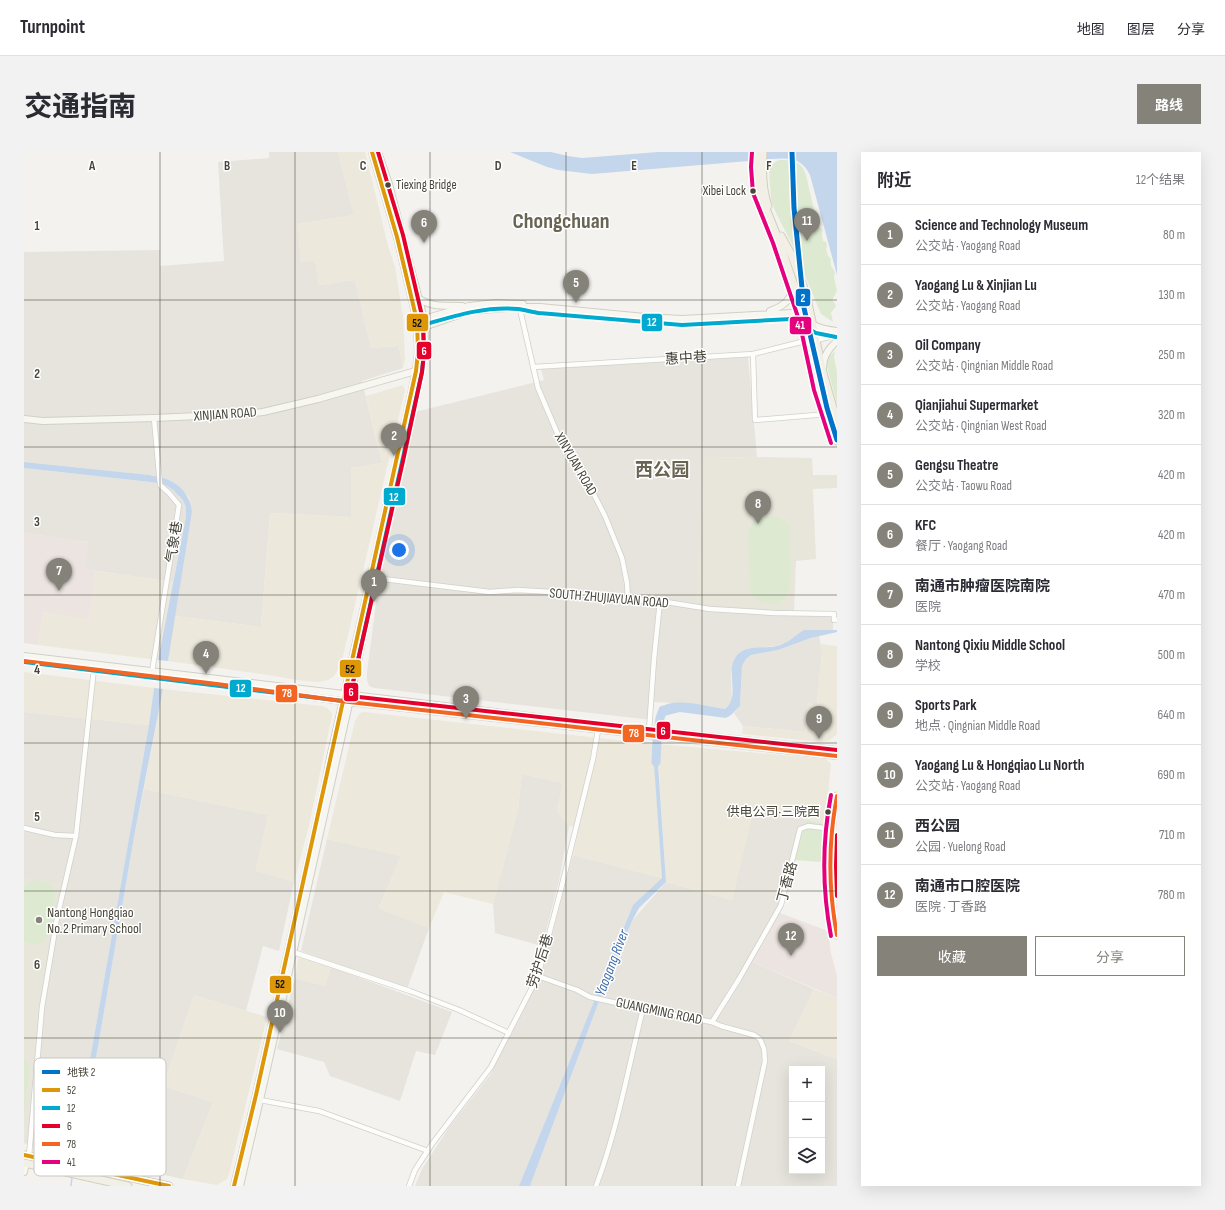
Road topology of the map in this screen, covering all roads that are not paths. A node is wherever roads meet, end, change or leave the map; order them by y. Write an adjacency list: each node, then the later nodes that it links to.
1 (372, 152): 12 (main road)
2 (378, 152): 7 (main road)
3 (758, 152): 5 (main road)
4 (763, 152): 5 (main road)
5 (760, 167): 6 (main road); 13 (main road)
6 (791, 275): 10 (main road); 11 (main road)
7 (417, 298): 9 (main road); 12 (main road)
8 (519, 305): 9 (main road); 10 (main road); 14 (main road); 20 (street, XINYUAN ROAD)
9 (469, 306): 12 (main road)
10 (756, 314): 11 (main road)
11 (805, 318): 13 (main road); 17 (main road)
12 (420, 320): 14 (main road)
13 (813, 324): 15 (main road); 17 (main road)
14 (422, 328): 21 (main road)
15 (837, 331)
16 (837, 335): 17 (street, 惠中巷)
17 (813, 341): 19 (street, 惠中巷); 22 (main road); 23 (main road)
18 (837, 341): 22 (main road)
19 (753, 354): 20 (street, 惠中巷); 23 (street)
20 (533, 367): 29 (street, XINYUAN ROAD)
21 (418, 370): 24 (main road, XINJIAN ROAD); 28 (main road); 36 (main road)
22 (823, 373): 26 (main road)
23 (828, 414): 27 (main road)
24 (154, 418): 25 (main road, XINJIAN ROAD); 35 (street, 气象巷)
25 (24, 419)
26 (837, 422)
27 (837, 441)
28 (375, 578): 29 (street, SOUTH ZHUJIAYUAN ROAD); 36 (main road)
29 (628, 600): 30 (street, SOUTH ZHUJIAYUAN ROAD)
30 (660, 602): 31 (street, SOUTH ZHUJIAYUAN ROAD); 39 (street)
31 (837, 620)
32 (24, 656): 34 (main road)
33 (24, 661): 34 (main road)
34 (94, 667): 35 (main road); 37 (main road); 45 (street)
35 (152, 672): 36 (main road)
36 (348, 695): 37 (main road); 39 (main road)
37 (346, 702): 38 (main road); 47 (main road); 63 (main road)
38 (598, 730): 39 (main road); 48 (street, 劳护后巷)
39 (648, 733): 40 (main road); 41 (main road)
40 (837, 750)
41 (837, 756)
42 (837, 796): 44 (main road)
43 (24, 828): 45 (street)
44 (832, 829): 46 (main road); 50 (street, 丁香路)
45 (76, 836): 52 (street)
46 (837, 935)
47 (293, 952): 51 (street); 54 (main road)
48 (538, 976): 49 (street, GUANGMING ROAD); 51 (street, 劳护后巷)
49 (643, 1009): 50 (street, GUANGMING ROAD); 66 (street)
50 (712, 1022): 67 (street, GUANGMING ROAD)
51 (508, 1033): 55 (street, 劳护后巷)
52 (37, 1058)
53 (34, 1086): 56 (street)
54 (260, 1100): 55 (street); 64 (main road)
55 (428, 1151): 65 (street, 劳护后巷)
56 (27, 1156)
57 (25, 1163): 58 (main road)
58 (24, 1172)
59 (94, 1176): 61 (main road)
60 (109, 1176): 62 (main road)
61 (128, 1186)
62 (169, 1186)
63 (234, 1186)
64 (240, 1186)
65 (409, 1186)
66 (596, 1186)
67 (738, 1186)

